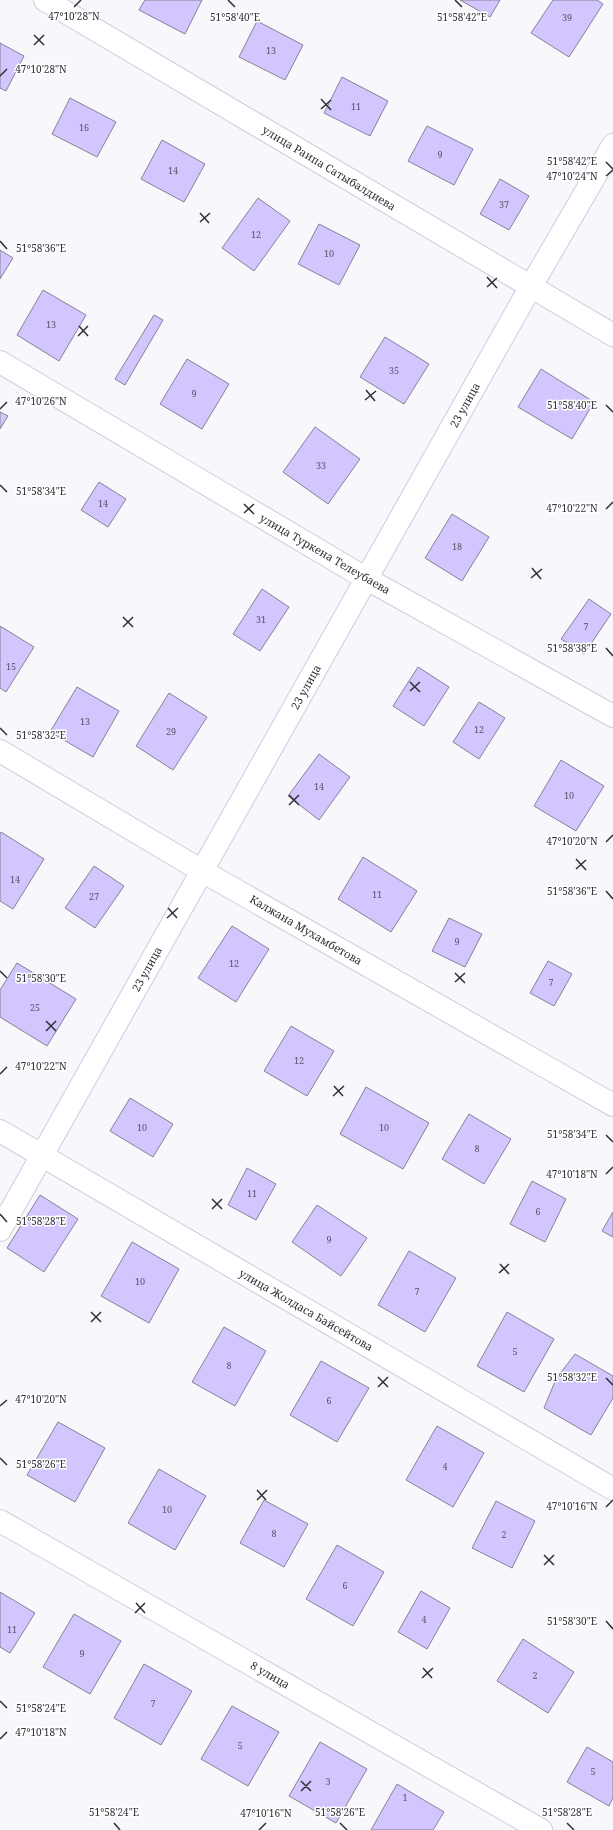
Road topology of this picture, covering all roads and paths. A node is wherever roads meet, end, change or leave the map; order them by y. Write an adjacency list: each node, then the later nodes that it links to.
1 (45, 0): 3 (street, улица Раипа Сатыбалдиева)
2 (613, 145): 3 (street, 23 улица)
3 (530, 288): 4 (street, улица Раипа Сатыбалдиева); 6 (street, 23 улица)
4 (613, 336)
5 (0, 362): 6 (street, улица Туркена Телеубаева)
6 (367, 579): 7 (street, улица Туркена Телеубаева); 9 (street, 23 улица)
7 (613, 716)
8 (0, 751): 9 (street, Калжана Мухамбетова)
9 (202, 871): 10 (street, Калжана Мухамбетова); 12 (street, 23 улица)
10 (613, 1105)
11 (0, 1131): 12 (street, улица Жолдаса Байсейтова)
12 (42, 1155): 13 (street, 23 улица); 14 (street, улица Жолдаса Байсейтова)
13 (0, 1230)
14 (613, 1489)
15 (0, 1521): 16 (street, 8 улица)
16 (541, 1830)

